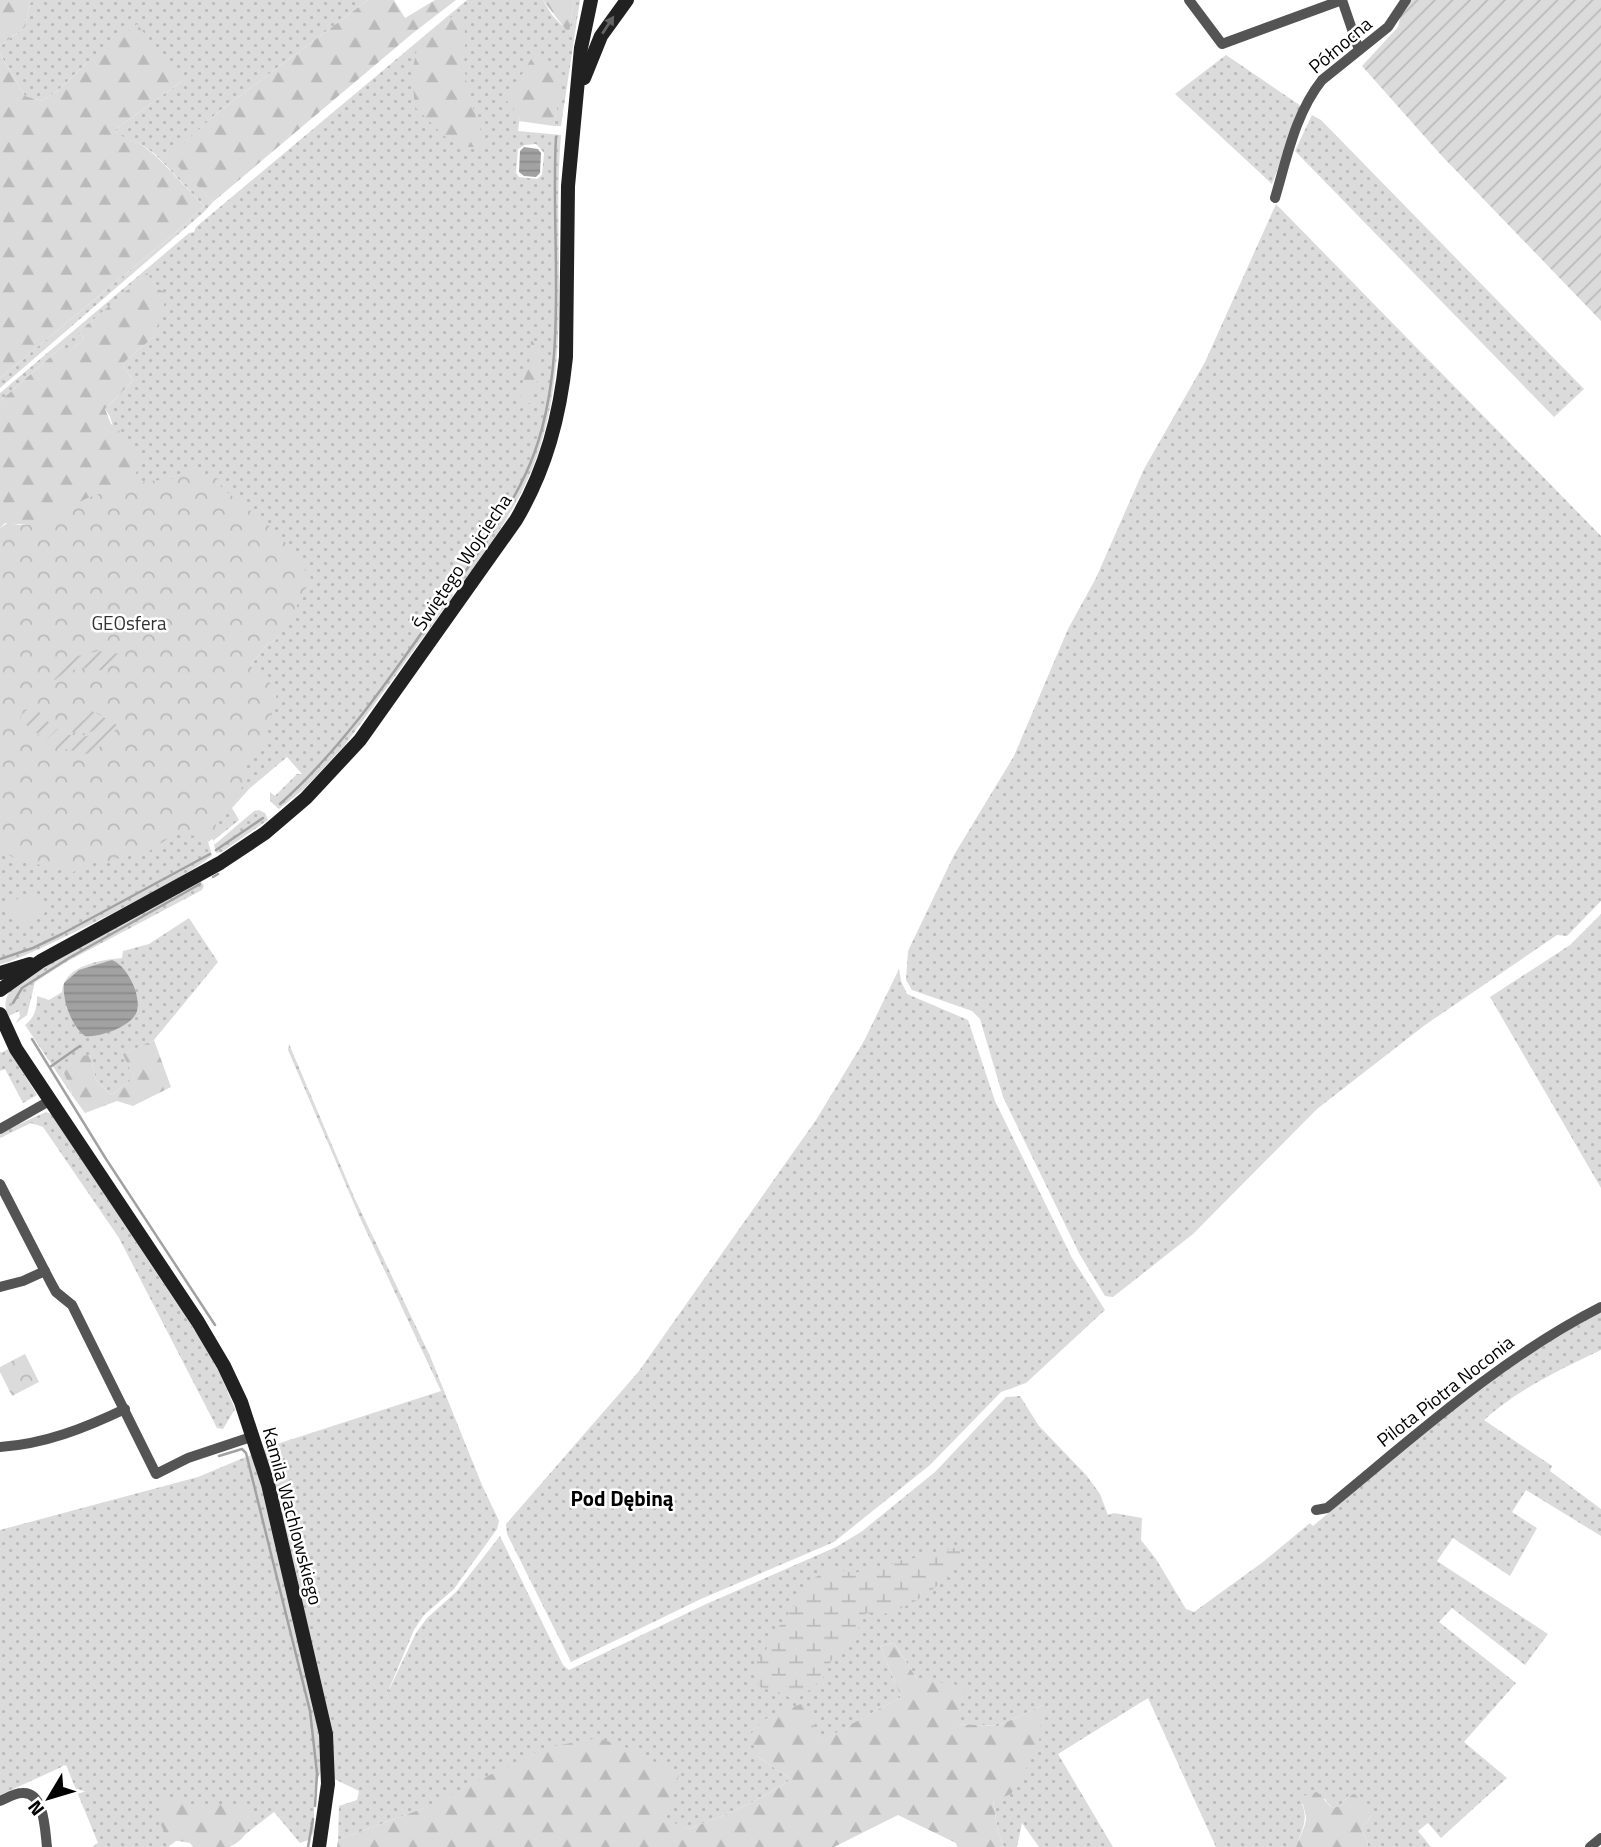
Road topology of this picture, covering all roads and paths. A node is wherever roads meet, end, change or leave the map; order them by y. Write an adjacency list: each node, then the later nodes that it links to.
1 (591, 0): 7 (street, Świętego Wojciecha)
2 (627, 0): 7 (street, one-way to 2)
3 (1189, 0): 4 (street)
4 (1342, 0): 6 (street)
5 (1406, 0): 6 (street, Północna)
6 (1359, 50): 8 (street, Północna)
7 (576, 99): 9 (street, Świętego Wojciecha)
8 (1275, 198)
9 (41, 961): 10 (street, Świętego Wojciecha); 11 (street, Świętego Wojciecha)
10 (0, 972)
11 (0, 990)
12 (0, 1014): 14 (street, Kamila Wachlowskiego)
13 (0, 1033): 14 (street, Kamila Wachlowskiego)
14 (16, 1049): 15 (street, Kamila Wachlowskiego)
15 (51, 1100): 16 (street); 22 (street, Kamila Wachlowskiego)
16 (0, 1129)
17 (0, 1184): 18 (street)
18 (45, 1272): 19 (street); 21 (street)
19 (0, 1287)
20 (1601, 1307): 24 (street, Pilota Piotra Noconia)
21 (125, 1409): 22 (street); 23 (street)
22 (254, 1436): 28 (street, Kamila Wachlowskiego)
23 (0, 1447)
24 (1316, 1510)
25 (0, 1801): 27 (street)
26 (1601, 1838): 29 (street)
27 (47, 1847)
28 (319, 1847)
29 (1590, 1847)

